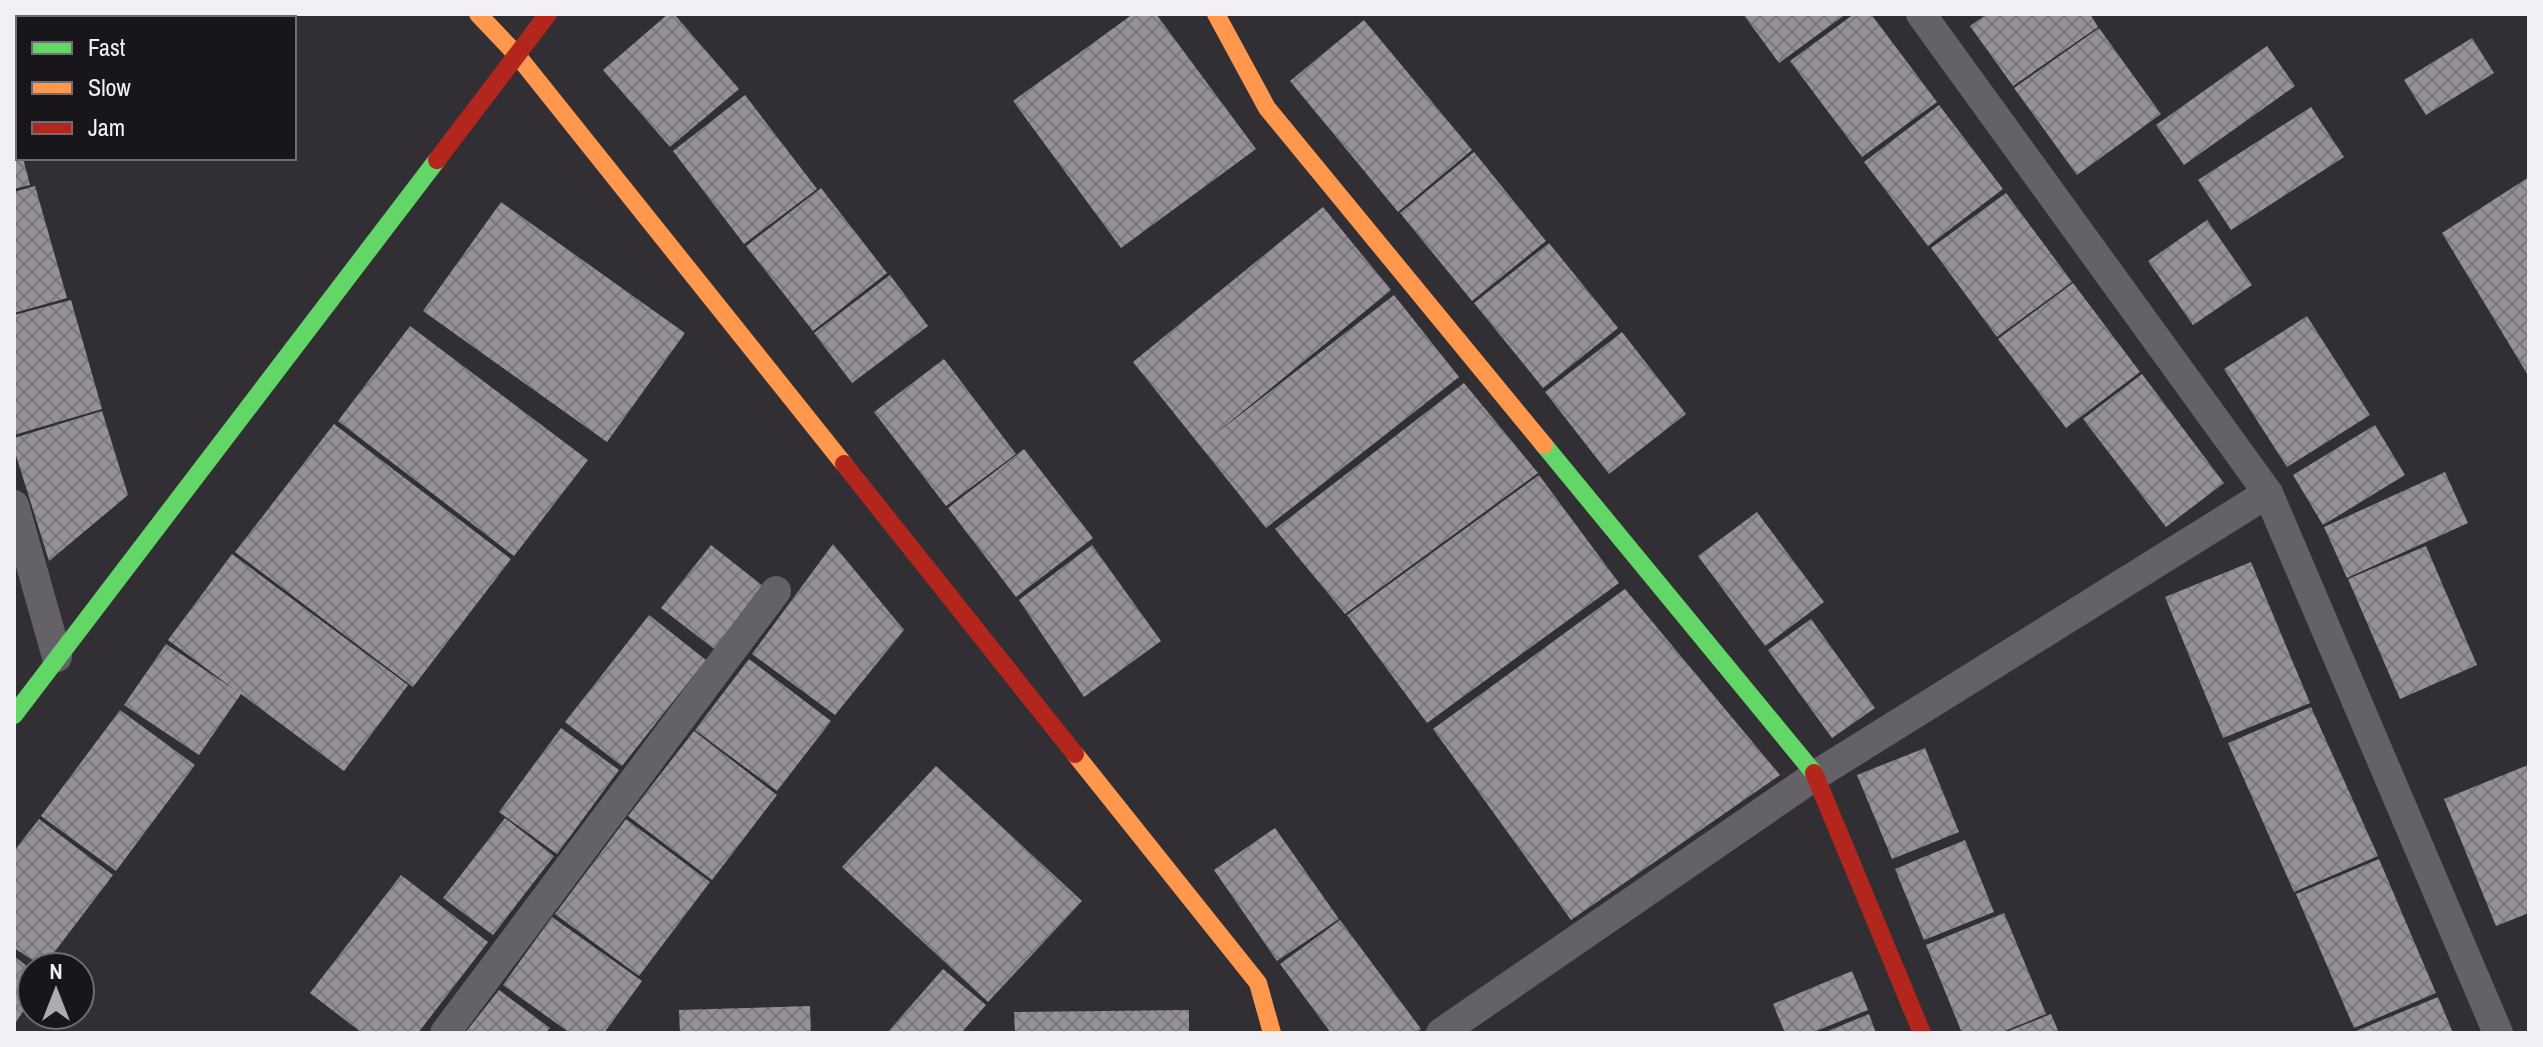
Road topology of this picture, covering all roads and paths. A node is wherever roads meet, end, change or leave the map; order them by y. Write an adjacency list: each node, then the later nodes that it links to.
1 (478, 14): 5 (street)
2 (548, 14): 5 (street)
3 (1216, 14): 11 (street)
4 (1921, 14): 6 (street)
5 (517, 55): 9 (street); 13 (street)
6 (2268, 493): 11 (street); 16 (street)
7 (14, 505): 9 (street)
8 (776, 591): 12 (street)
9 (57, 657): 10 (street)
10 (14, 715)
11 (1816, 775): 14 (street); 15 (street)
12 (445, 1033)
13 (1272, 1033)
14 (1441, 1033)
15 (1922, 1033)
16 (2498, 1033)

